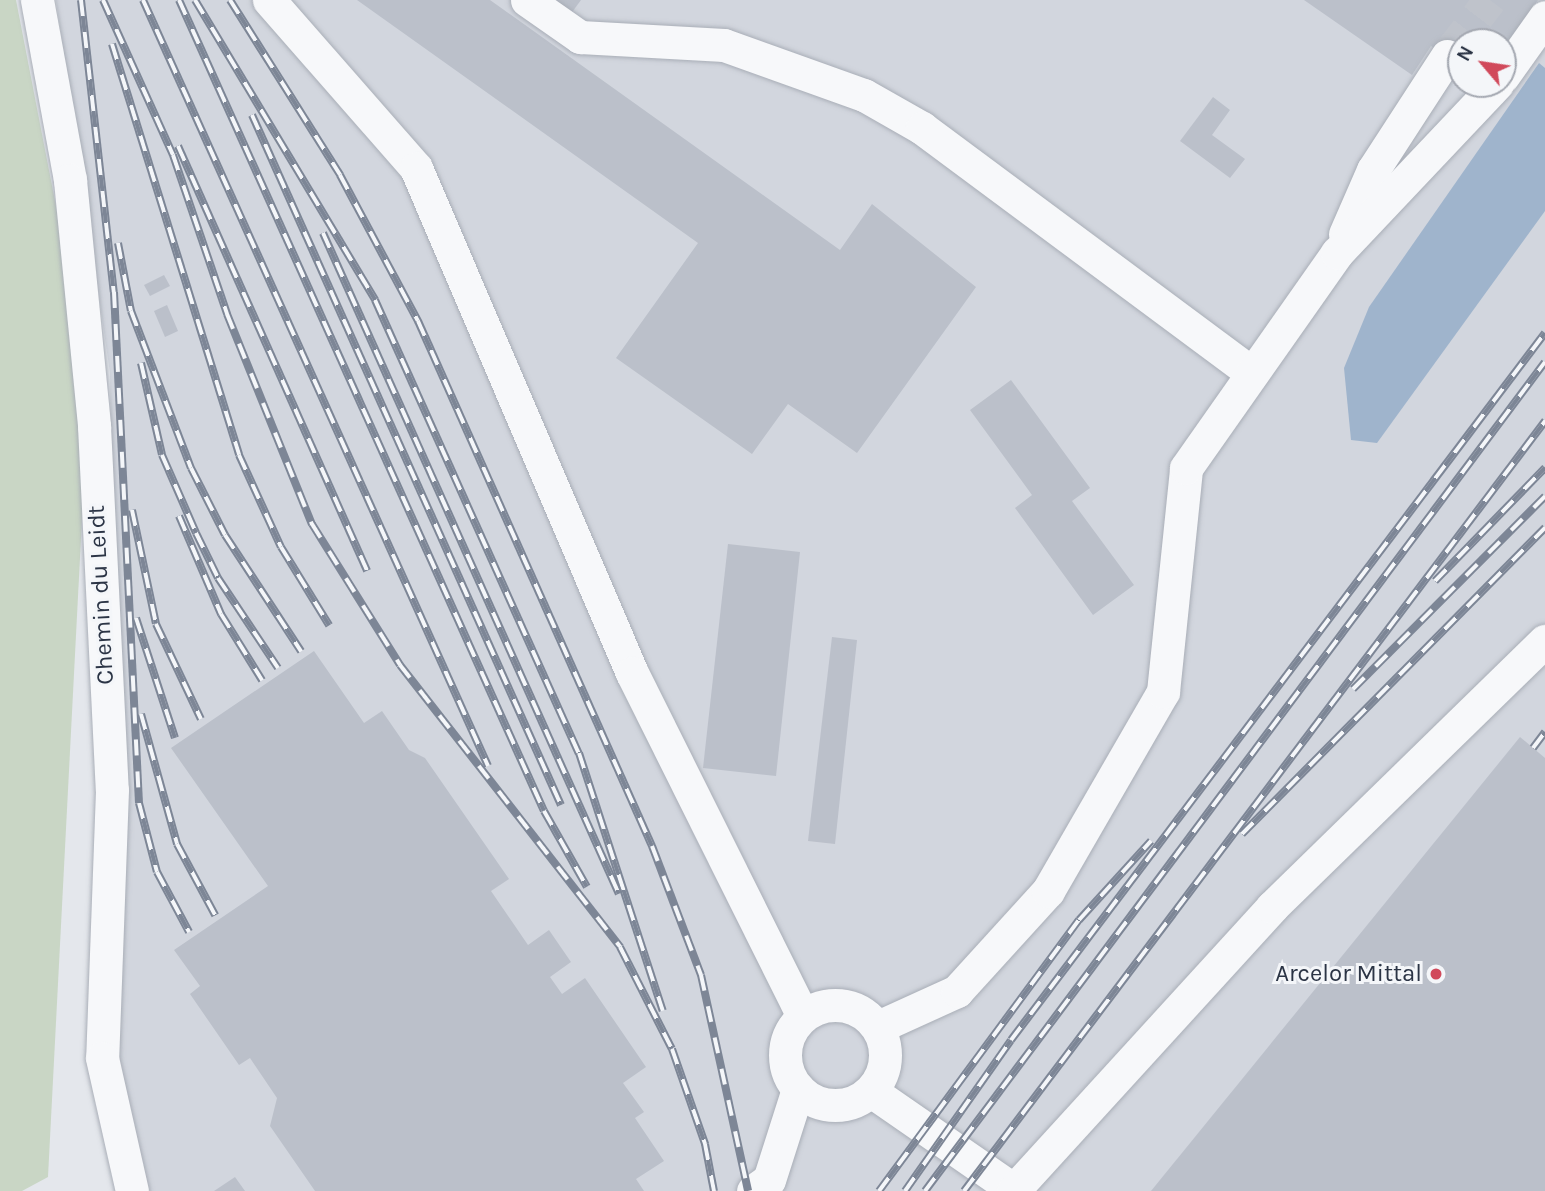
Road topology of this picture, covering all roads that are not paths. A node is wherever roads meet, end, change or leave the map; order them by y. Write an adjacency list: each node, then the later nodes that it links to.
1 (37, 0): 15 (street, Chemin du Leidt)
2 (269, 0): 11 (street)
3 (527, 0): 9 (street)
4 (1545, 17): 6 (street)
5 (1447, 56): 8 (street)
6 (1517, 56)
7 (1484, 98): 8 (street)
8 (1337, 253): 9 (street)
9 (1252, 373): 12 (street)
10 (1545, 640): 17 (street)
11 (803, 1016): 12 (street); 13 (street)
12 (878, 1027): 14 (street)
13 (798, 1089): 14 (street); 16 (street)
14 (870, 1091): 17 (street)
15 (132, 1191)
16 (753, 1191)
17 (1014, 1191)

